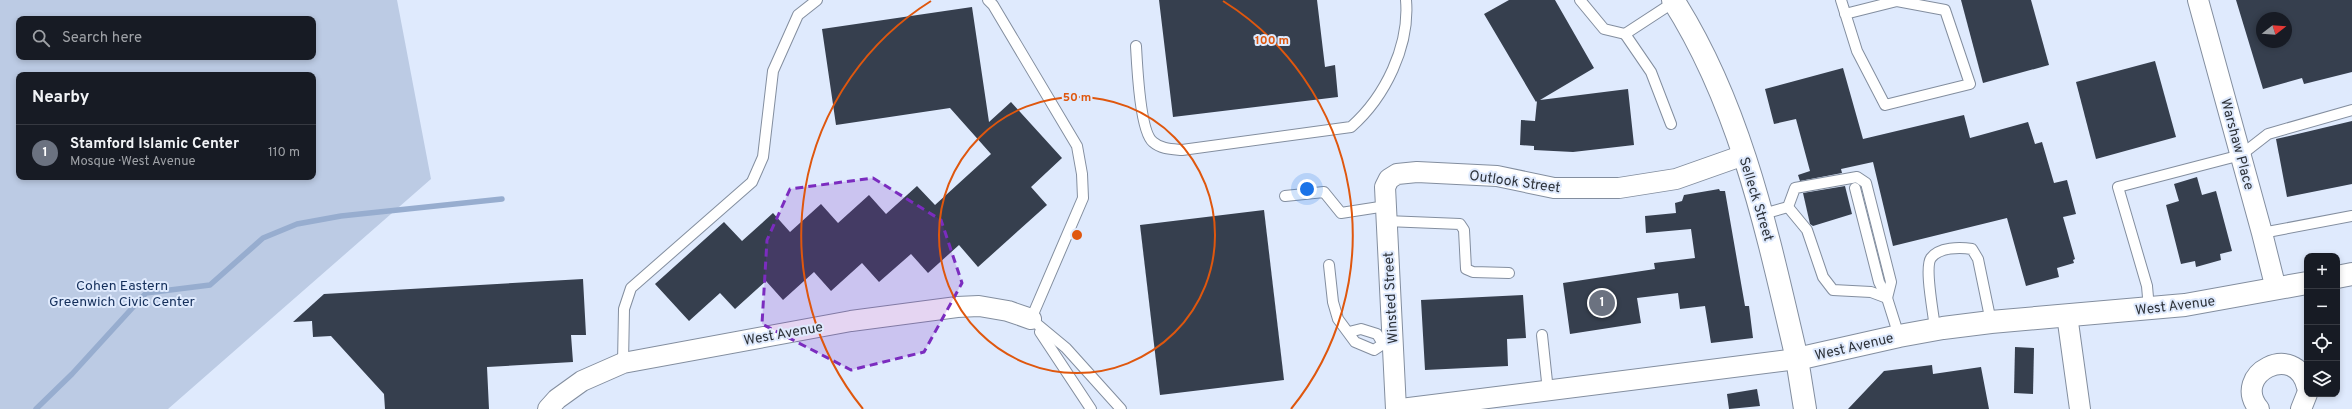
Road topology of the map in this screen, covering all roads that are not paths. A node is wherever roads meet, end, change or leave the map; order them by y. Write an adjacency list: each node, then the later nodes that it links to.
1 (818, 0): 40 (lane)
2 (988, 0): 32 (lane)
3 (1406, 0): 10 (lane)
4 (1580, 0): 9 (lane)
5 (1841, 0): 8 (lane)
6 (2198, 0): 13 (street, Warshaw Place)
7 (1674, 1): 9 (lane); 14 (main road, Selleck Street)
8 (1845, 14): 8 (lane)
9 (1625, 34): 12 (lane)
10 (1136, 46)
11 (2352, 110): 13 (lane)
12 (1671, 124)
13 (2241, 155): 22 (street, Warshaw Place); 30 (lane)
14 (1744, 156): 15 (street, Outlook Street); 20 (main road, Selleck Street)
15 (1385, 187): 19 (street, Winsted Street)
16 (1855, 188): 29 (lane)
17 (1285, 196): 19 (lane)
18 (1788, 207): 20 (lane); 29 (lane); 29 (lane)
19 (1386, 214): 24 (lane); 38 (street, Winsted Street)
20 (1763, 214): 39 (main road, Selleck Street)
21 (2352, 216): 22 (lane)
22 (2262, 233): 28 (street, Warshaw Place)
23 (1329, 265): 35 (lane)
24 (1509, 273)
25 (2352, 274): 26 (main road)
26 (2340, 276)
27 (2304, 284): 28 (main road, West Avenue)
28 (2276, 289): 30 (main road, West Avenue)
29 (1888, 298): 37 (lane)
30 (2149, 309): 31 (main road, West Avenue)
31 (2067, 315): 33 (main road, West Avenue); 50 (street)
32 (1031, 319): 40 (street, West Avenue); 45 (lane); 46 (lane)
33 (1991, 322): 34 (main road, West Avenue); 34 (lane)
34 (1935, 329): 37 (main road, West Avenue)
35 (1349, 332): 38 (lane); 38 (lane)
36 (1542, 335): 42 (lane)
37 (1899, 336): 39 (main road, West Avenue)
38 (1387, 344): 47 (street, Winsted Street)
39 (1797, 359): 42 (street, West Avenue); 49 (main road, Selleck Street)
40 (623, 363): 44 (street, West Avenue)
41 (2304, 380): 51 (street)
42 (1548, 391): 48 (street, West Avenue)
43 (2306, 397): 52 (street)
44 (548, 409)
45 (1091, 409)
46 (1121, 409)
47 (1396, 409)
48 (1401, 409)
49 (1805, 409)
50 (2080, 409)
51 (2259, 409)
52 (2301, 409)

